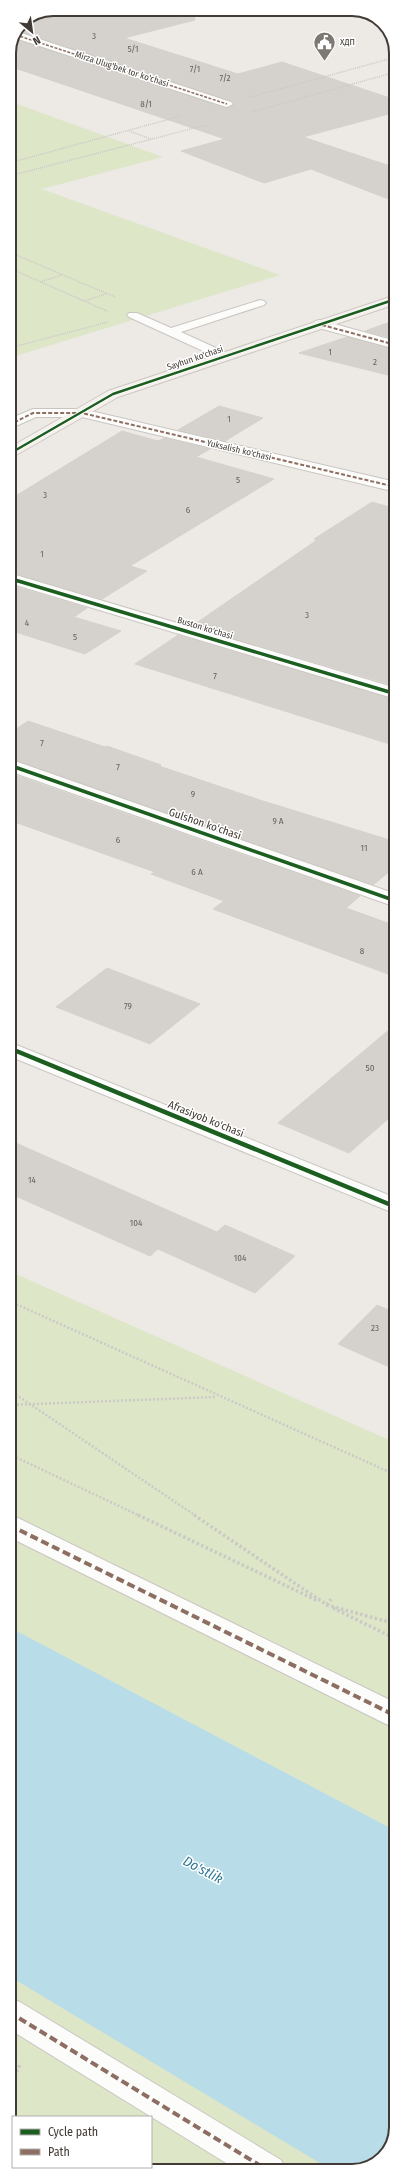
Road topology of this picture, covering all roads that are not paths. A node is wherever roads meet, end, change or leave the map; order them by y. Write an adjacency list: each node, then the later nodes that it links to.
1 (20, 36): 2 (street, Mirza Ulug'bek tor ko'chasi)
2 (227, 104)
3 (389, 301): 6 (street, Sayhun ko'chasi)
4 (260, 303): 7 (lane)
5 (134, 315): 7 (lane)
6 (320, 324): 8 (street); 9 (street, Sayhun ko'chasi)
7 (170, 332): 9 (lane)
8 (389, 343)
9 (225, 357): 10 (street, Sayhun ko'chasi)
10 (82, 413): 11 (street, Yuksalish ko'chasi); 12 (street, Sayhun ko'chasi); 13 (street, Yuksalish ko'chasi)
11 (16, 422)
12 (16, 450)
13 (389, 485)
14 (16, 580): 15 (street, Buston ko'chasi)
15 (389, 692)
16 (16, 767): 17 (street, Gulshon ko'chasi)
17 (389, 899)
18 (16, 1051): 19 (street, Afrasiyob ko'chasi)
19 (389, 1204)
20 (16, 1528): 21 (street)
21 (389, 1713)
22 (16, 2016): 23 (street)
23 (258, 2164)

